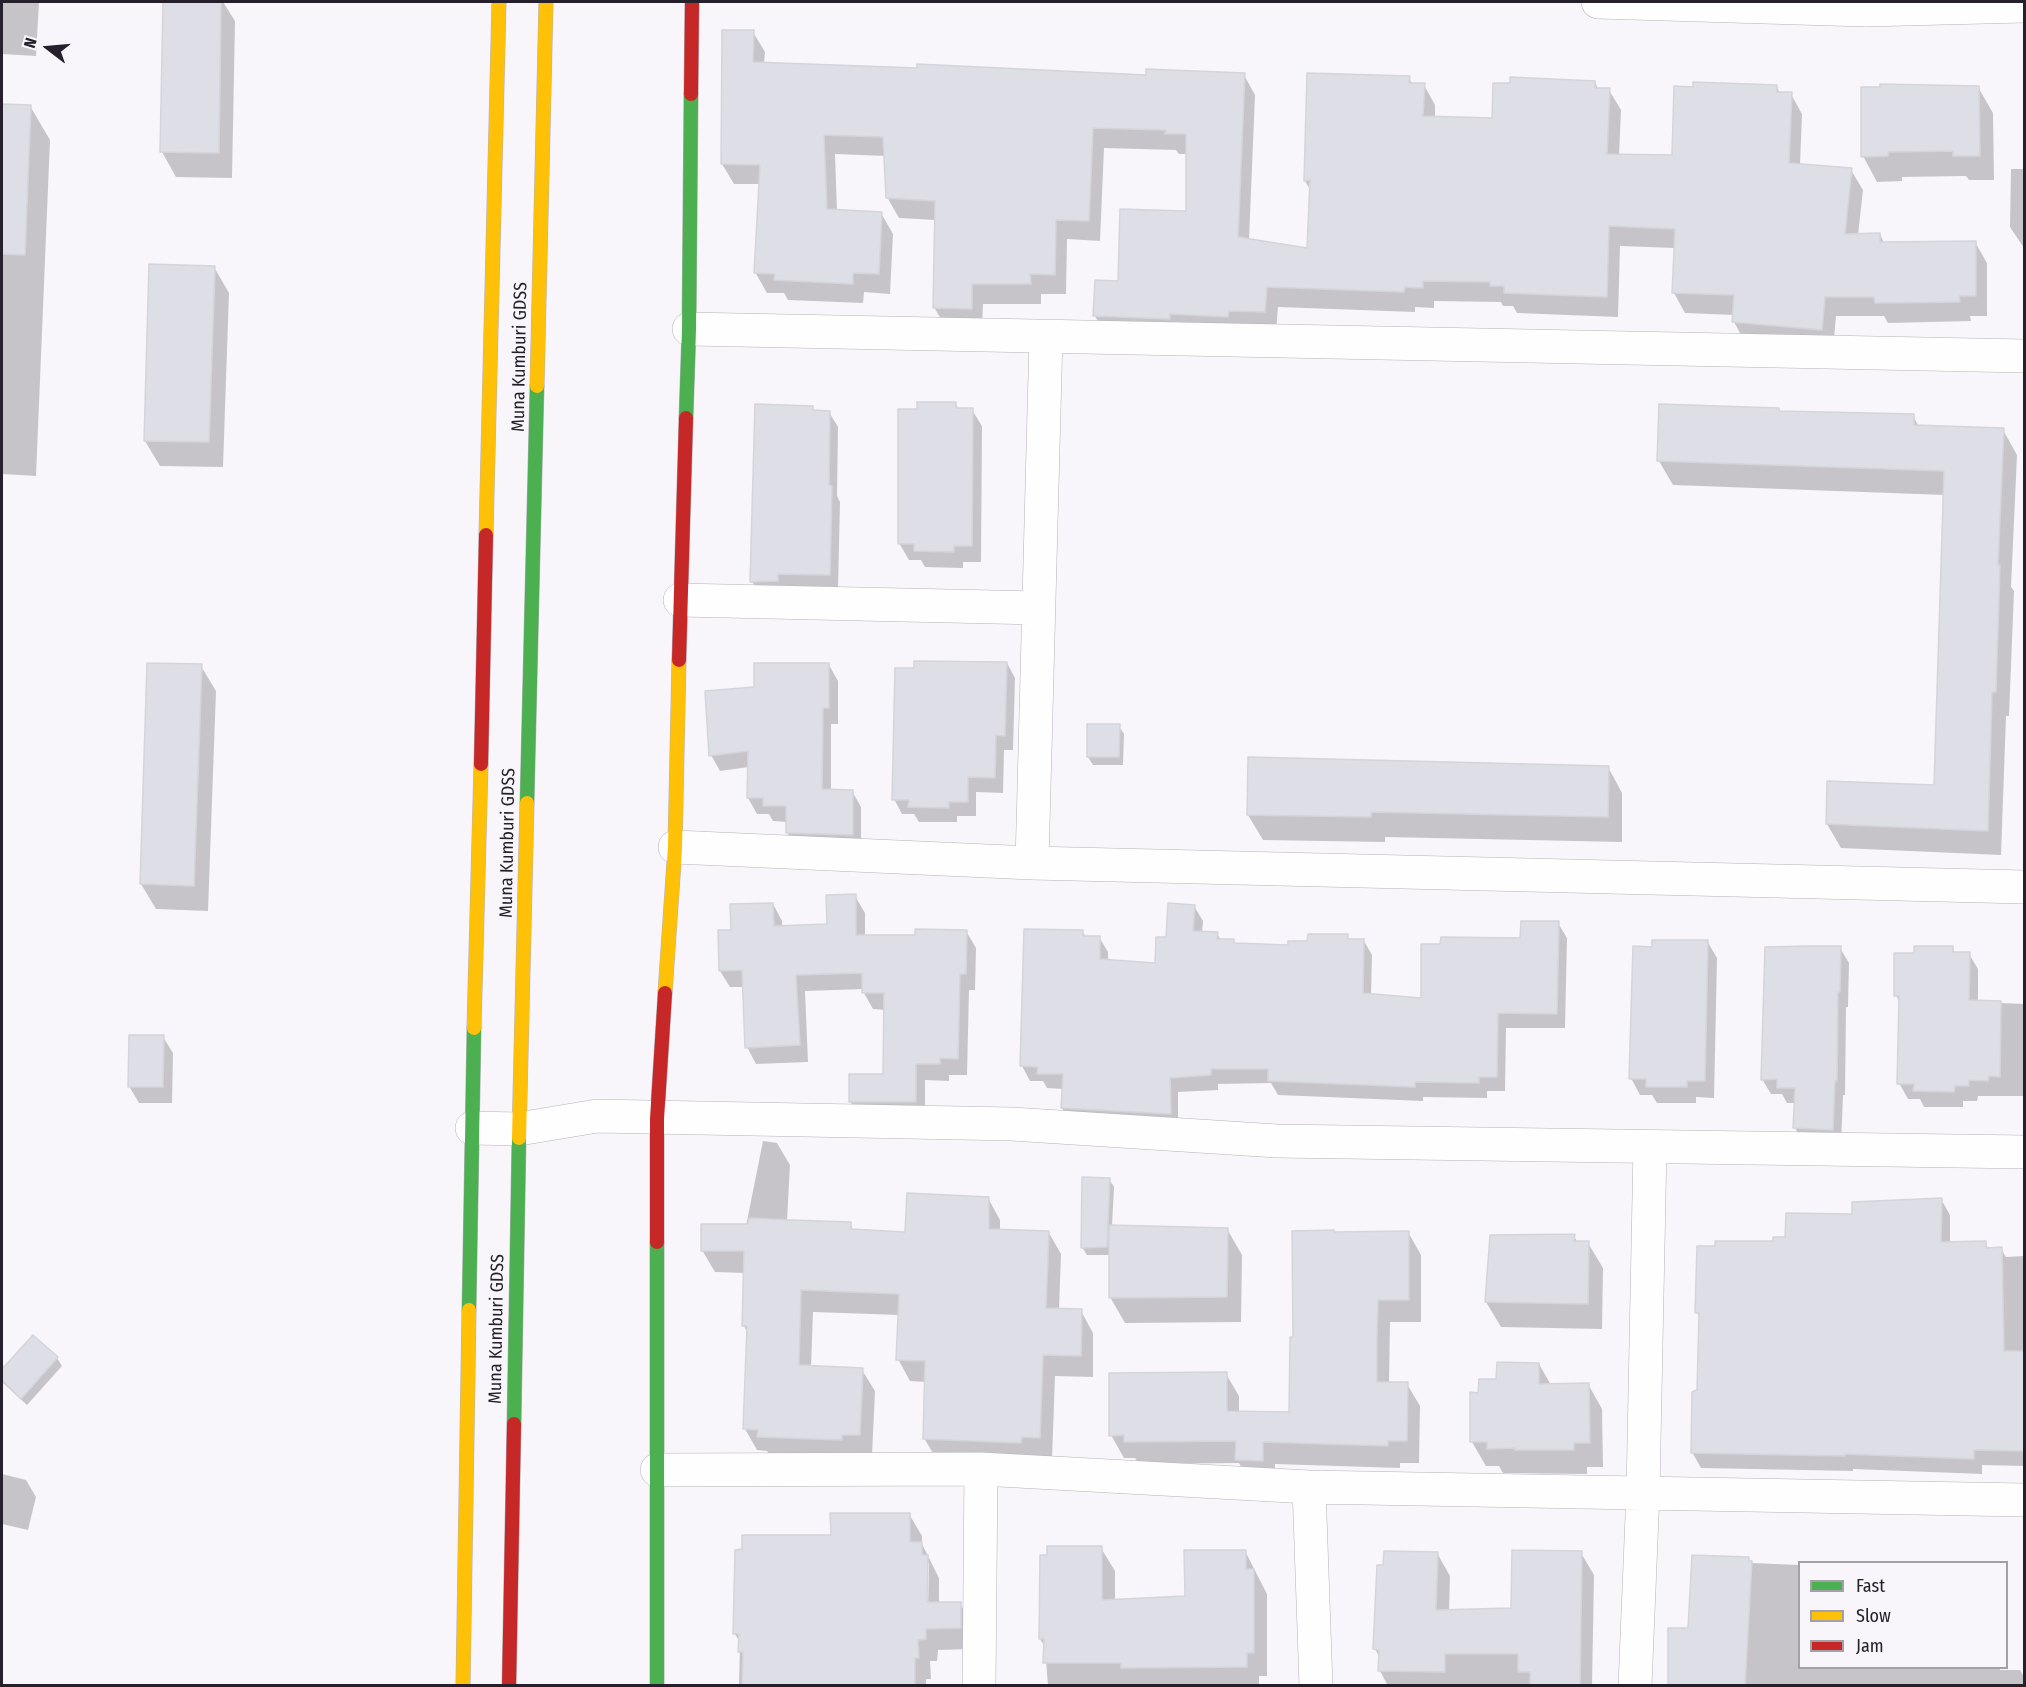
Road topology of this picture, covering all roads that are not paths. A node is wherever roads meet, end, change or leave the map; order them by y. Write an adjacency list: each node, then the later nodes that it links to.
1 (499, 2): 16 (main road, Muna Kumburi GDSS)
2 (546, 2): 17 (main road, Muna Kumburi GDSS)
3 (692, 2): 7 (main road)
4 (1598, 2): 5 (street)
5 (1742, 4): 6 (street)
6 (2025, 6)
7 (689, 329): 8 (street); 10 (main road)
8 (1046, 336): 9 (street); 11 (street)
9 (2025, 356)
10 (680, 600): 11 (street); 12 (main road)
11 (1039, 608): 13 (street)
12 (675, 847): 13 (street); 15 (main road)
13 (1032, 863): 14 (street)
14 (2025, 887)
15 (657, 1119): 17 (street); 18 (street); 21 (main road)
16 (472, 1128): 17 (street); 25 (main road, Muna Kumburi GDSS)
17 (519, 1129): 26 (main road, Muna Kumburi GDSS)
18 (1650, 1147): 19 (street); 23 (street)
19 (2025, 1152)
20 (981, 1469): 21 (street); 22 (street); 28 (street)
21 (657, 1470): 27 (main road)
22 (1309, 1487): 23 (street); 29 (street)
23 (1643, 1492): 24 (street); 30 (street)
24 (2025, 1500)
25 (463, 1686)
26 (509, 1686)
27 (657, 1686)
28 (979, 1686)
29 (1316, 1686)
30 (1635, 1686)

